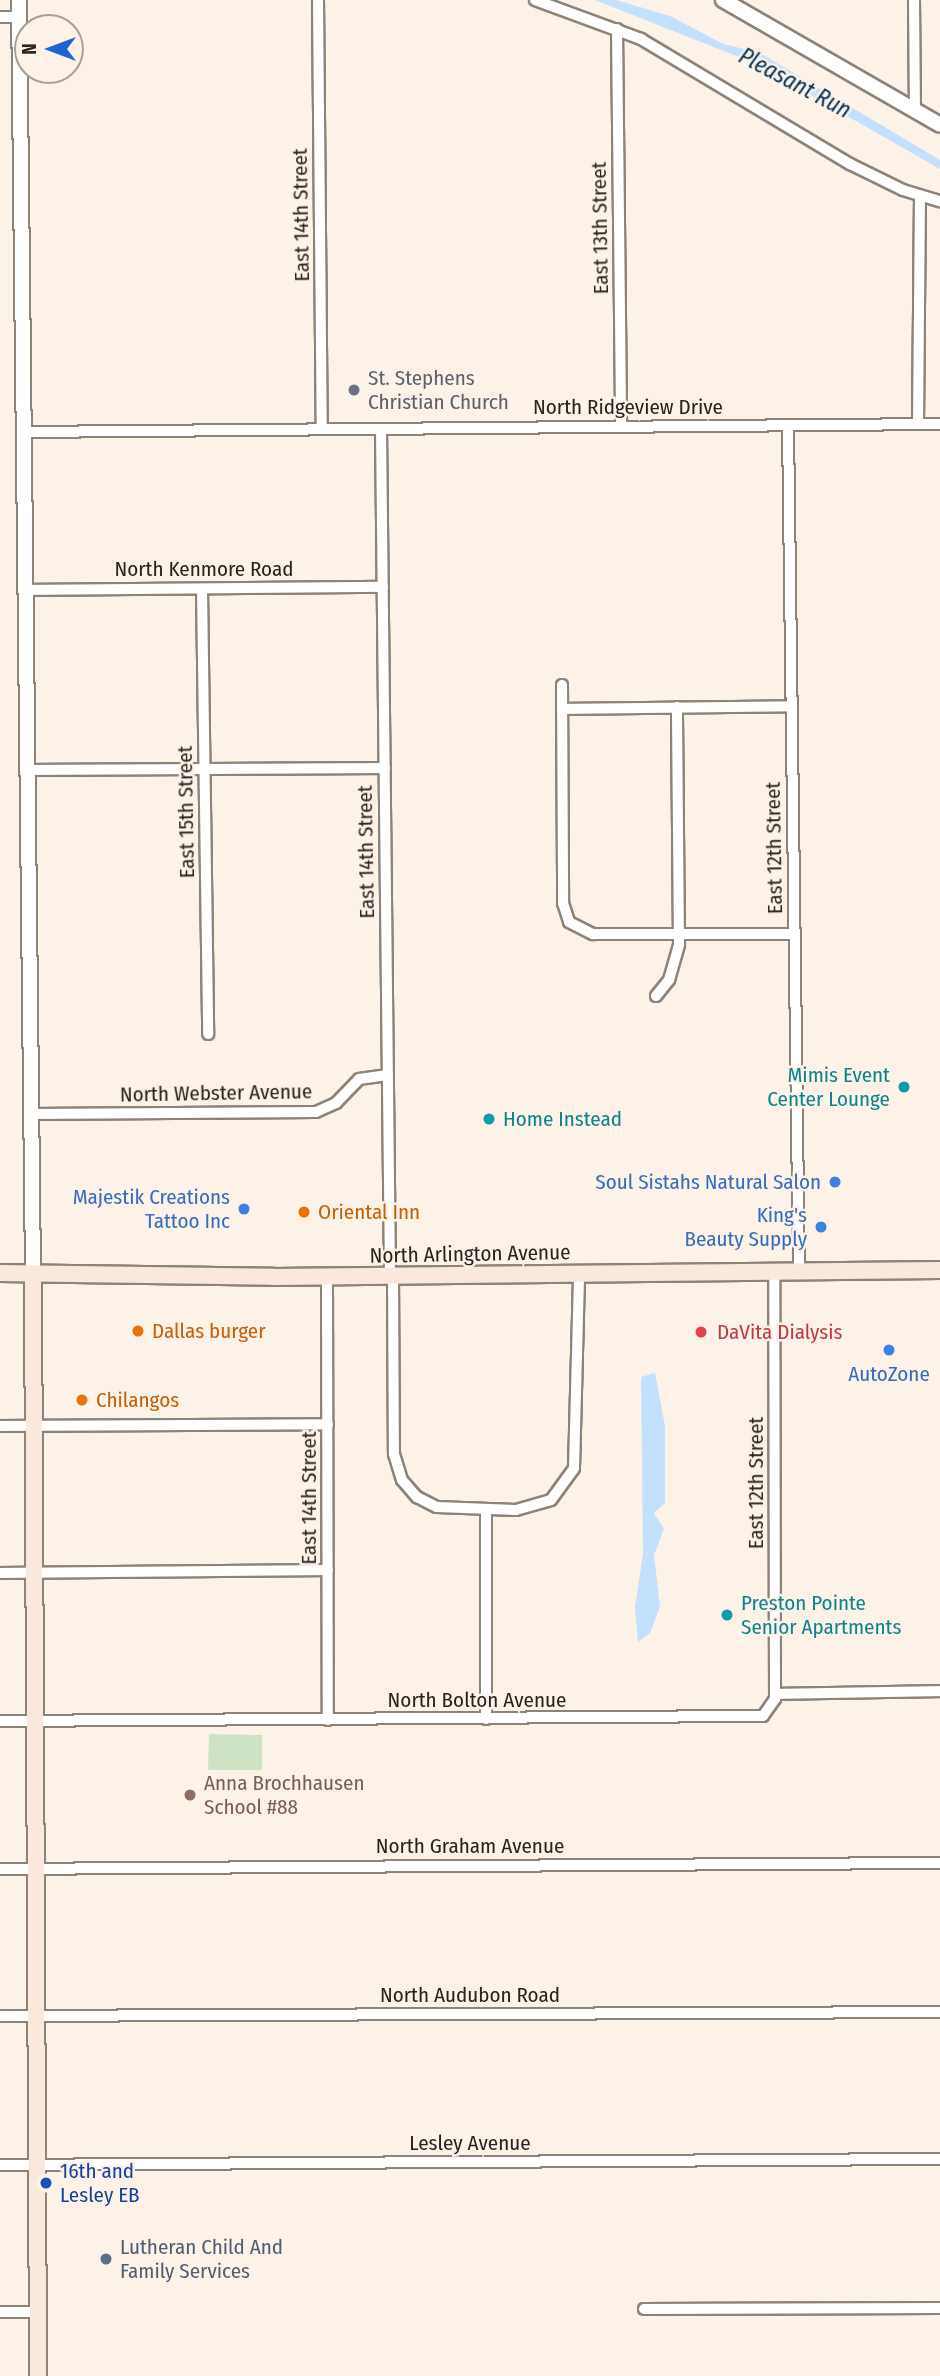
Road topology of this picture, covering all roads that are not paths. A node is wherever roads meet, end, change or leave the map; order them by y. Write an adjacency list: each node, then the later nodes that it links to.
1 (318, 0): 15 (street, East 14th Street)
2 (535, 0): 5 (street)
3 (723, 0): 7 (street)
4 (914, 0): 7 (street)
5 (617, 29): 9 (street); 14 (street, East 13th Street)
6 (20, 84): 17 (street)
7 (915, 110): 8 (street)
8 (940, 125)
9 (920, 196): 10 (street); 11 (street)
10 (940, 201)
11 (918, 424): 12 (street, North Ridgeview Drive); 13 (street, North Ridgeview Drive)
12 (940, 424)
13 (788, 425): 14 (street, North Ridgeview Drive); 22 (street, East 12th Street)
14 (621, 426): 16 (street, North Ridgeview Drive)
15 (322, 429): 16 (street, North Ridgeview Drive); 17 (street, North Ridgeview Drive)
16 (382, 429): 18 (street, East 14th Street)
17 (23, 432): 20 (street)
18 (383, 587): 19 (street, North Kenmore Road); 25 (street, East 14th Street)
19 (202, 589): 20 (street, North Kenmore Road); 26 (street, East 15th Street)
20 (25, 590): 27 (street)
21 (562, 685): 24 (street)
22 (792, 706): 23 (street); 29 (street, East 12th Street)
23 (677, 707): 24 (street); 28 (street)
24 (562, 709): 28 (street)
25 (384, 768): 26 (street); 32 (street, East 14th Street)
26 (204, 769): 27 (street); 31 (street, East 15th Street)
27 (27, 770): 33 (street)
28 (680, 934): 29 (street); 30 (street)
29 (794, 934): 36 (street, East 12th Street)
30 (656, 996)
31 (208, 1034)
32 (388, 1075): 33 (street, North Webster Avenue); 41 (street, East 14th Street)
33 (31, 1114): 38 (street)
34 (940, 1269): 36 (main road, North Arlington Avenue)
35 (774, 1271): 36 (main road, North Arlington Avenue); 39 (main road, North Arlington Avenue); 50 (street, East 12th Street)
36 (799, 1271)
37 (0, 1273): 38 (main road, North Arlington Avenue)
38 (33, 1273): 40 (main road, North Arlington Avenue); 44 (main road)
39 (579, 1274): 41 (main road, North Arlington Avenue); 45 (street, East 14th Street)
40 (327, 1276): 41 (main road, North Arlington Avenue); 42 (street, East 14th Street)
41 (392, 1276): 45 (street, East 14th Street)
42 (328, 1424): 44 (street); 46 (street, East 14th Street)
43 (0, 1426): 44 (street)
44 (33, 1426): 48 (main road)
45 (486, 1510): 51 (street)
46 (328, 1570): 48 (street); 52 (street, East 14th Street)
47 (0, 1573): 48 (street)
48 (34, 1573): 54 (main road)
49 (940, 1691): 50 (street)
50 (775, 1694): 51 (street, North Bolton Avenue)
51 (486, 1719): 52 (street, North Bolton Avenue)
52 (328, 1720): 54 (street, North Bolton Avenue)
53 (0, 1721): 54 (street, North Bolton Avenue)
54 (34, 1721): 56 (main road)
55 (940, 1863): 56 (street, North Graham Avenue)
56 (36, 1868): 57 (street, North Graham Avenue); 60 (main road)
57 (0, 1869)
58 (940, 2012): 60 (street, North Audubon Road)
59 (0, 2016): 60 (street, North Audubon Road)
60 (37, 2016): 62 (main road)
61 (940, 2159): 62 (street, Lesley Avenue)
62 (37, 2164): 63 (street, Lesley Avenue); 67 (main road)
63 (0, 2165)
64 (940, 2308): 65 (street)
65 (644, 2309)
66 (0, 2312): 67 (street)
67 (38, 2312): 68 (main road)
68 (38, 2376)

